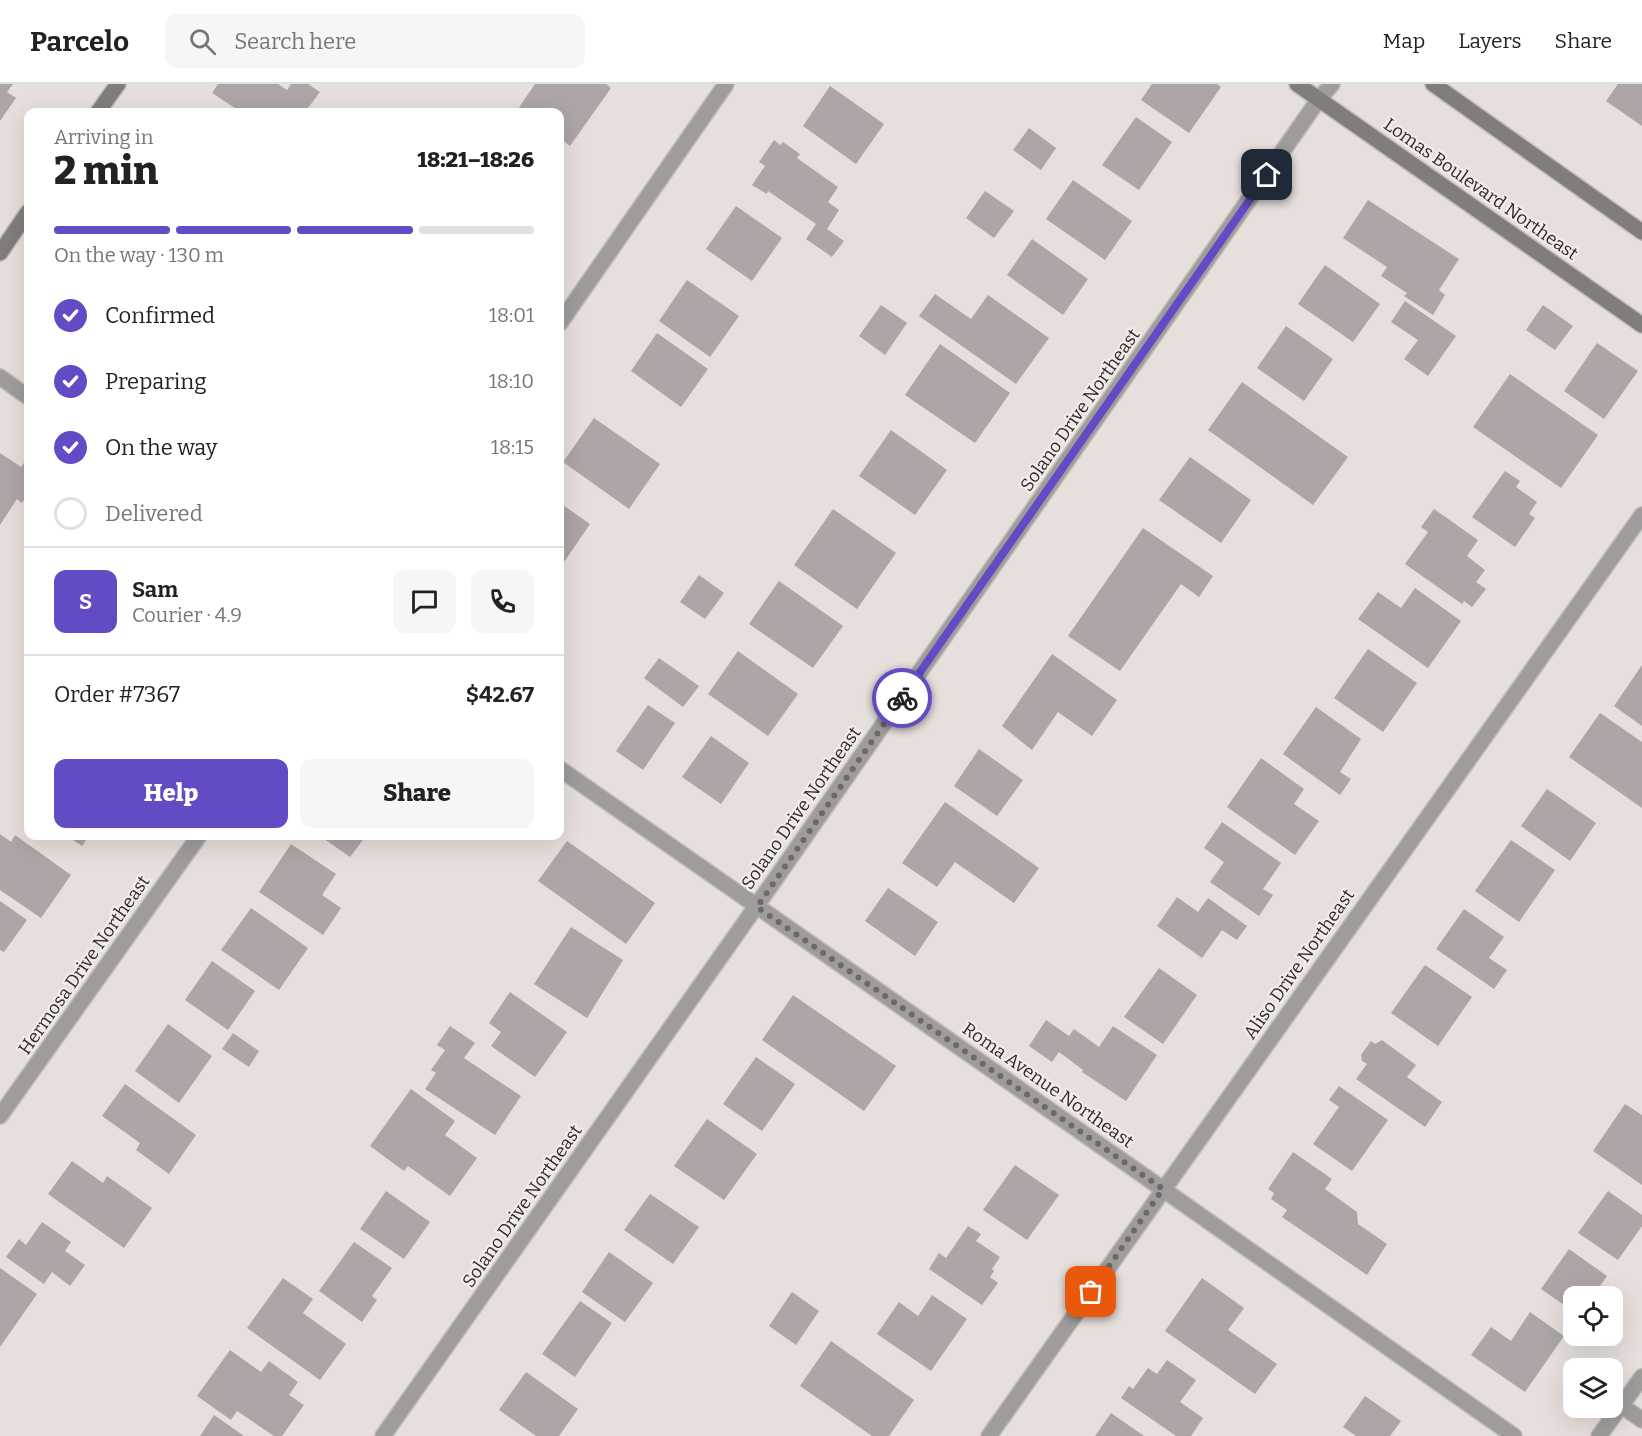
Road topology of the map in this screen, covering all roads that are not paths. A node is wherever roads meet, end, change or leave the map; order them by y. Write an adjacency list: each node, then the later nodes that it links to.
1 (118, 84): 7 (main road)
2 (726, 84): 11 (street)
3 (1297, 84): 6 (main road, Lomas Boulevard Northeast)
4 (1332, 84): 6 (street, Solano Drive Northeast)
5 (1434, 84): 9 (main road)
6 (1319, 99): 12 (main road, Lomas Boulevard Northeast); 18 (street, Solano Drive Northeast)
7 (101, 108)
8 (24, 218): 10 (main road)
9 (1642, 232)
10 (0, 253)
11 (564, 317)
12 (1642, 325)
13 (0, 377): 14 (street)
14 (24, 394)
15 (1642, 515): 20 (street, Aliso Drive Northeast)
16 (564, 772): 18 (street, Roma Avenue Northeast)
17 (196, 840): 19 (street, Hermosa Drive Northeast)
18 (757, 907): 20 (street, Roma Avenue Northeast); 26 (street, Solano Drive Northeast)
19 (0, 1116)
20 (1163, 1189): 27 (street, Aliso Drive Northeast); 28 (street, Roma Avenue Northeast)
21 (1642, 1377): 22 (street)
22 (1623, 1405)
23 (1623, 1407): 25 (street)
24 (1613, 1418): 29 (street)
25 (1642, 1420)
26 (383, 1436)
27 (989, 1436)
28 (1514, 1436)
29 (1599, 1436)

